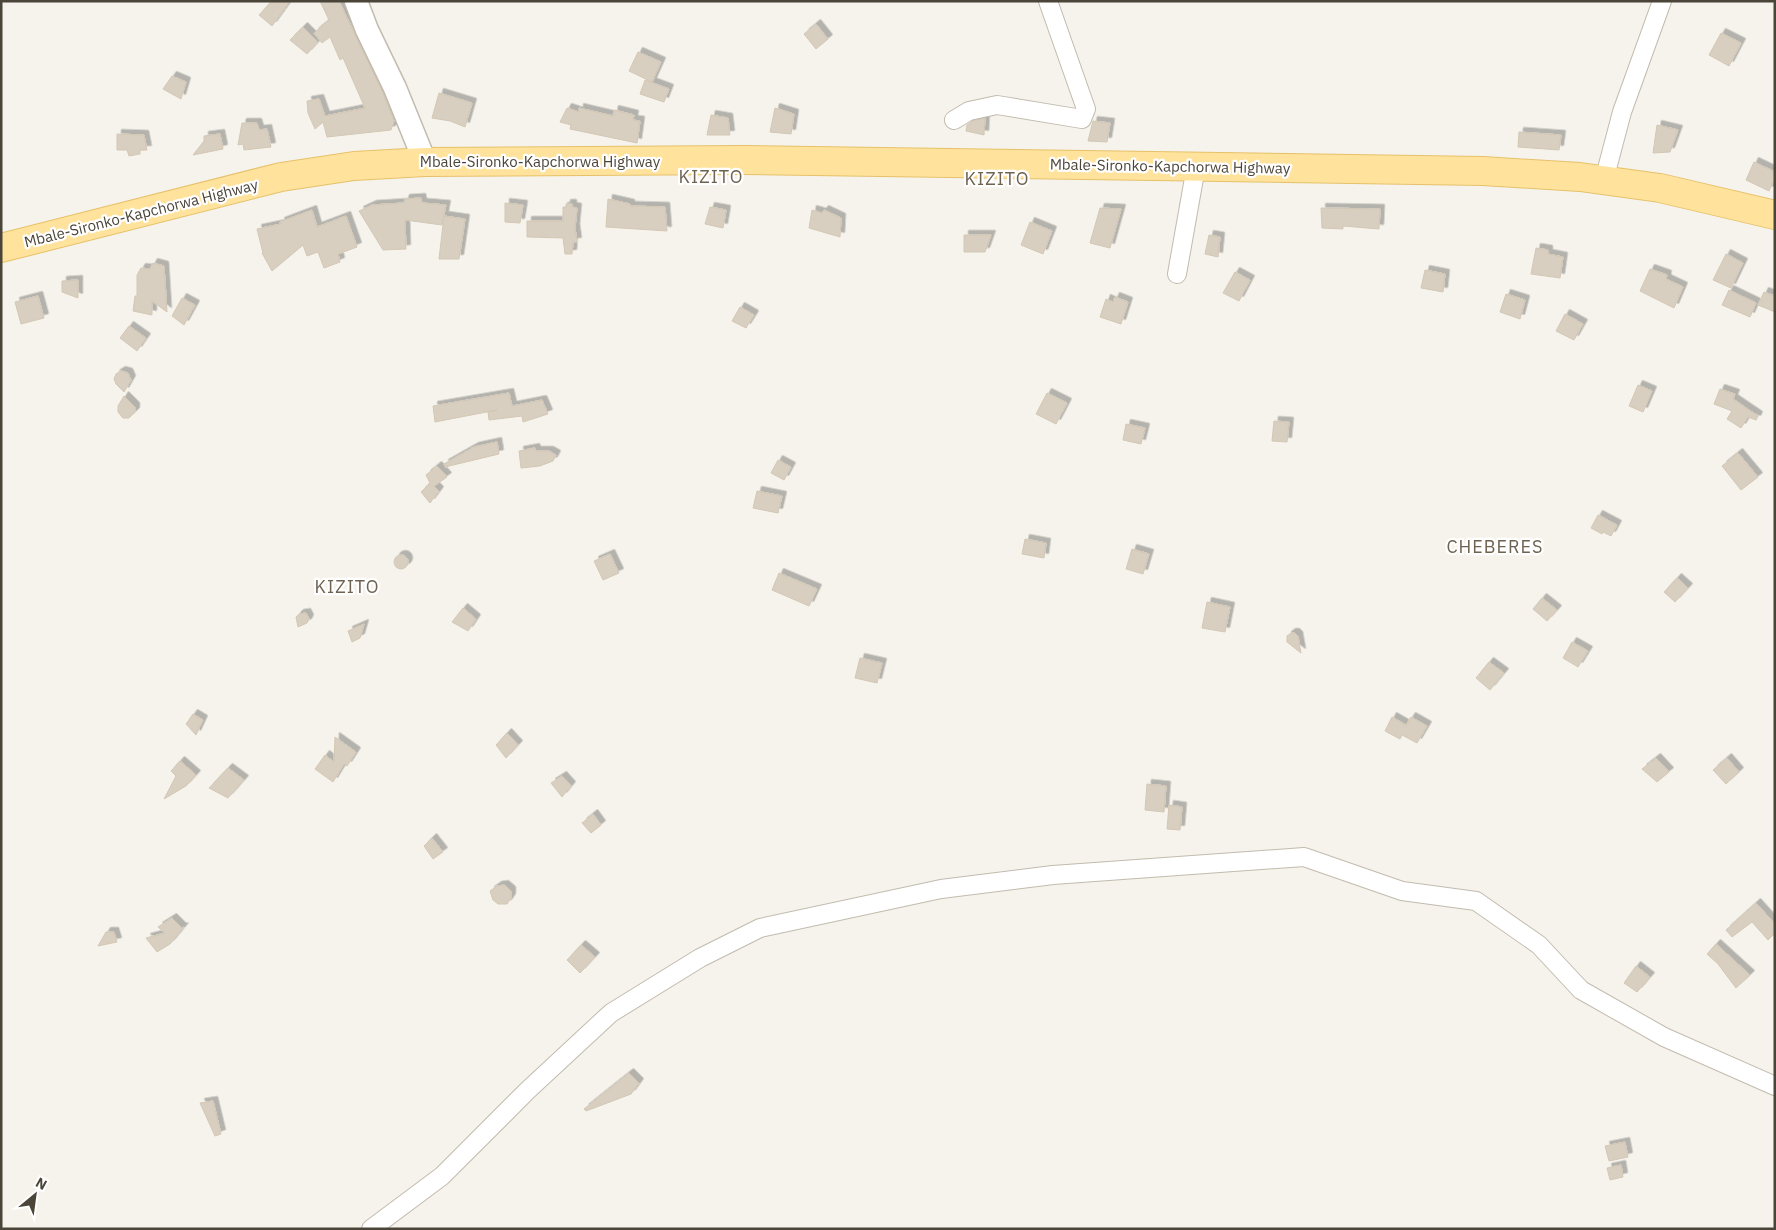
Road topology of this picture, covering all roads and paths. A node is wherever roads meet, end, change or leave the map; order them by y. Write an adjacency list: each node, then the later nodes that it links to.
1 (356, 1): 5 (street)
2 (1048, 1): 4 (street)
3 (1662, 1): 7 (street)
4 (954, 120)
5 (425, 162): 6 (main road, Mbale-Sironko-Kapchorwa Highway); 9 (main road, Mbale-Sironko-Kapchorwa Highway)
6 (1196, 167): 7 (main road, Mbale-Sironko-Kapchorwa Highway); 10 (street)
7 (1604, 180): 8 (main road, Mbale-Sironko-Kapchorwa Highway)
8 (1775, 215)
9 (1, 248)
10 (1177, 274)
11 (1775, 1086): 12 (street)
12 (371, 1229)

